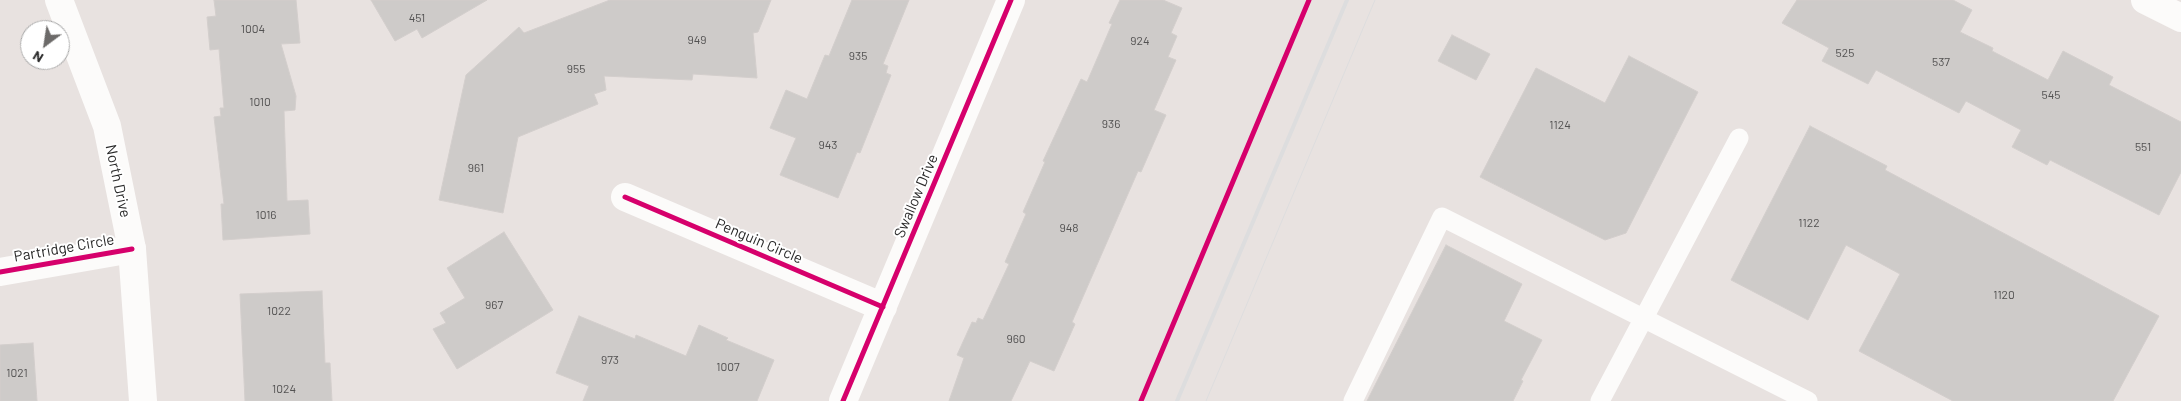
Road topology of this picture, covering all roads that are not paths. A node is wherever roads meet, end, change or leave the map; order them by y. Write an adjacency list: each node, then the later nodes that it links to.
1 (59, 0): 7 (street, North Drive)
2 (1011, 0): 9 (street, Swallow Drive)
3 (2145, 0): 4 (street)
4 (2181, 18)
5 (1738, 138): 10 (lane)
6 (625, 197): 9 (street, Penguin Circle)
7 (132, 249): 8 (street, Partridge Circle); 11 (street, North Drive)
8 (0, 272)
9 (883, 307): 12 (street, Swallow Drive)
10 (1643, 319): 13 (lane); 14 (lane); 15 (lane)
11 (143, 401)
12 (843, 401)
13 (1354, 401)
14 (1600, 401)
15 (1808, 401)

